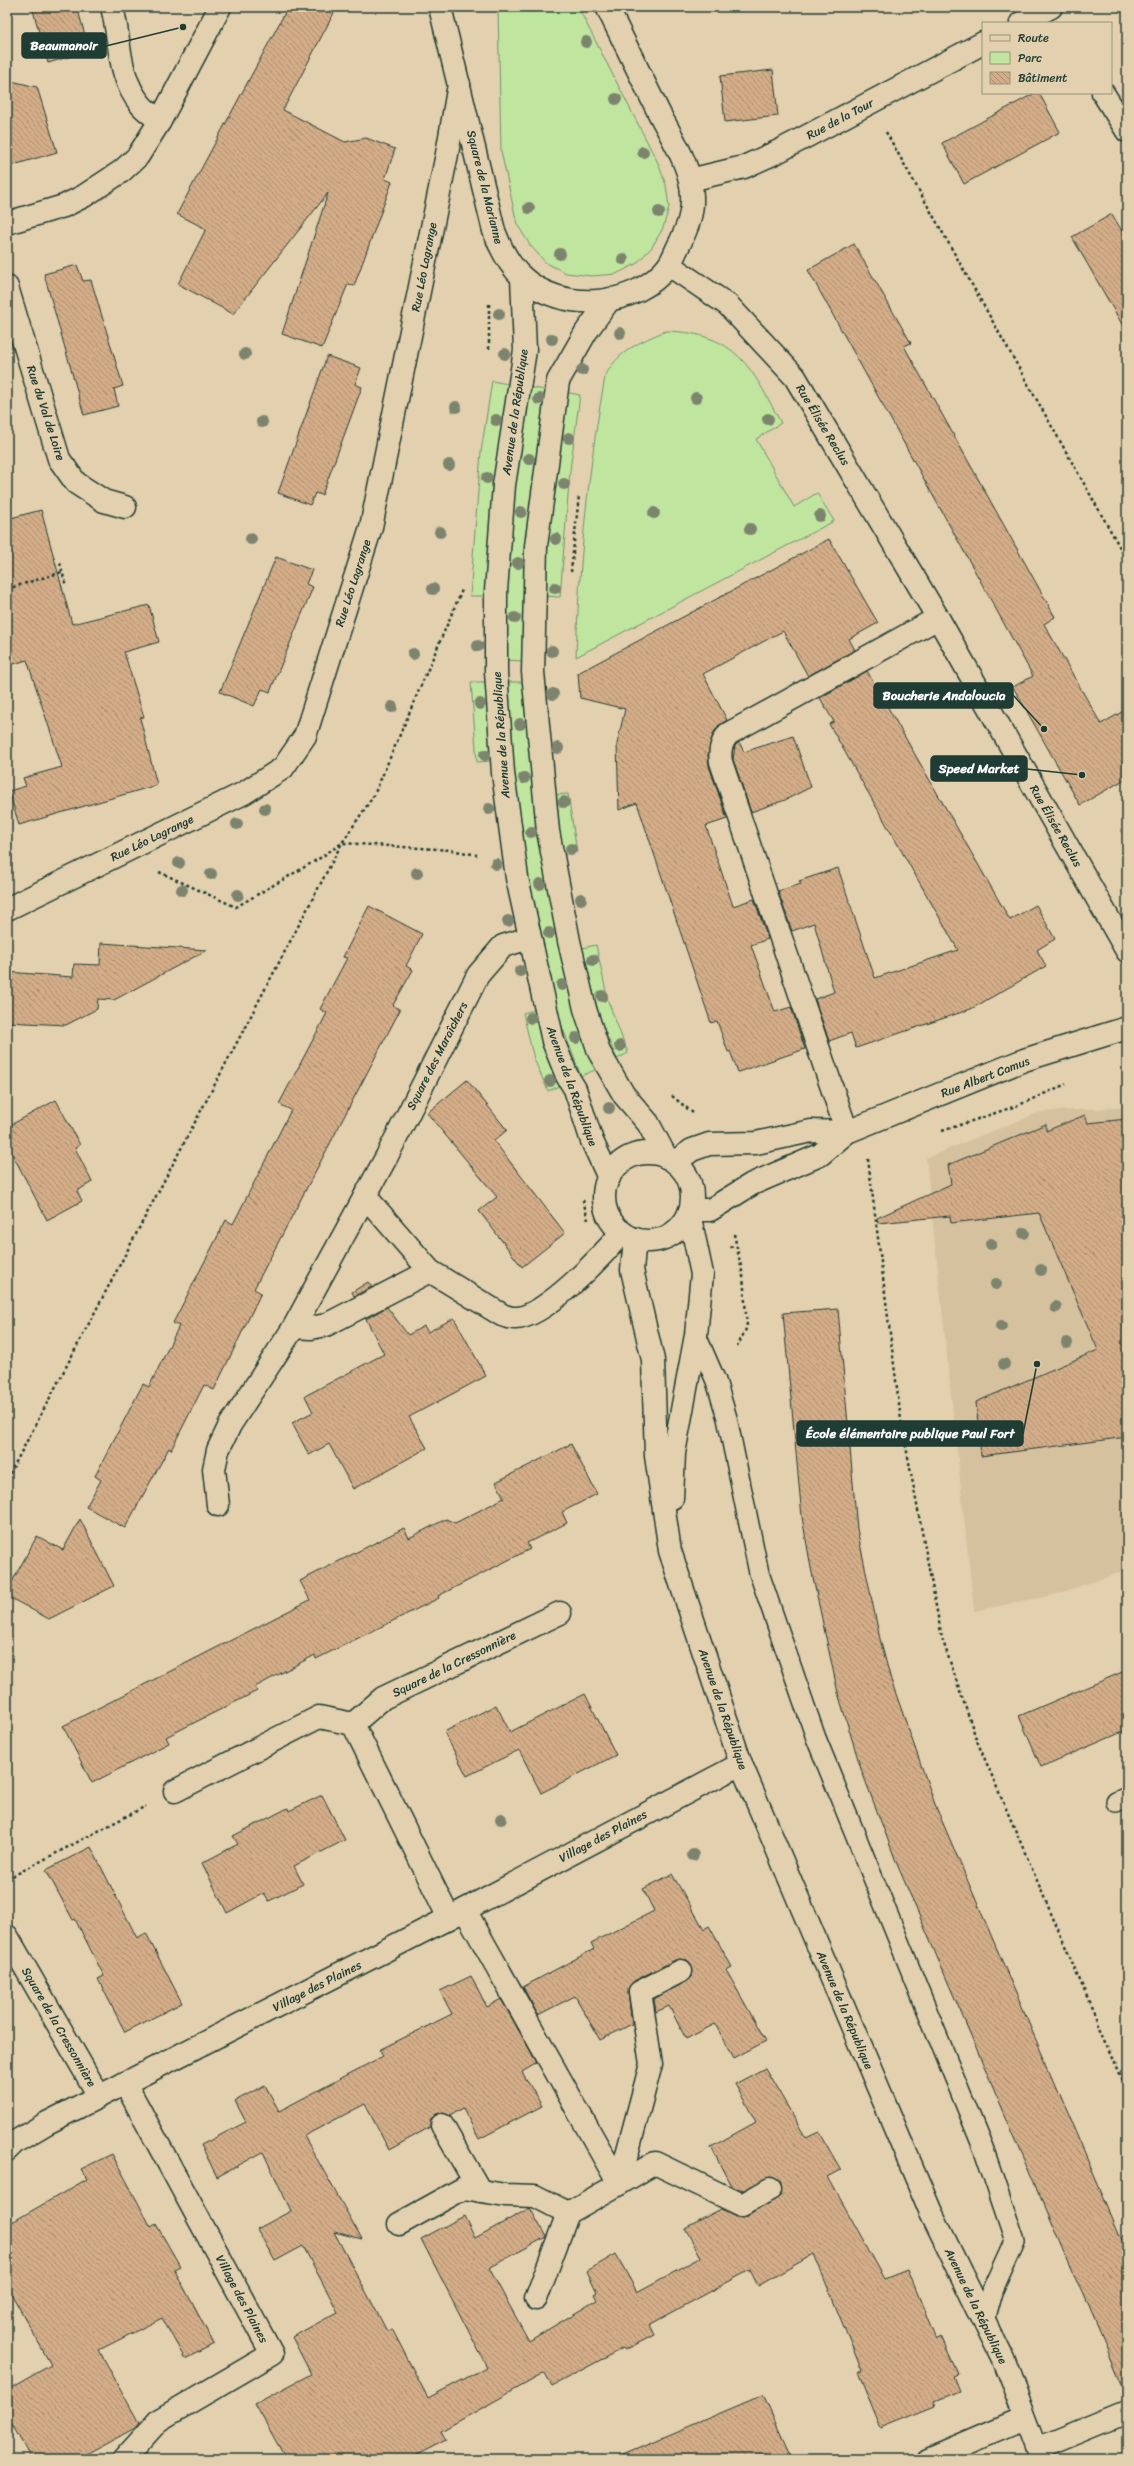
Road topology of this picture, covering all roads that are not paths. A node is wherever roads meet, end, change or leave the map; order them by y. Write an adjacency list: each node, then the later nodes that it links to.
1 (112, 7): 10 (street)
2 (220, 7): 10 (street)
3 (440, 7): 8 (street, Square de la Marianne)
4 (607, 7): 12 (street, Square de la Marianne)
5 (1053, 13): 6 (street)
6 (1024, 22)
7 (982, 44): 12 (street, Rue de la Tour)
8 (459, 84): 15 (street, Square de la Marianne); 20 (street, Rue Léo Lagrange)
9 (1104, 94): 11 (street)
10 (160, 121): 13 (street)
11 (1127, 131)
12 (690, 180): 14 (street, Square de la Marianne)
13 (7, 223)
14 (669, 265): 17 (street, Square de la Marianne); 19 (street, Rue Élisée Reclus)
15 (522, 277): 17 (street, Square de la Marianne); 21 (street, Avenue de la République)
16 (7, 287): 18 (street, Rue du Val de Loire)
17 (610, 299): 25 (street)
18 (125, 507)
19 (938, 618): 22 (street, Rue Élisée Reclus); 24 (street)
20 (9, 903)
21 (529, 938): 26 (street, Avenue de la République); 27 (street, Square des Maraîchers)
22 (1127, 951)
23 (1127, 1028): 24 (street, Rue Albert Camus)
24 (847, 1132): 25 (street, Rue Albert Camus); 28 (street, Rue Albert Camus)
25 (670, 1160): 26 (street); 28 (street)
26 (609, 1178): 29 (street)
27 (365, 1196): 30 (street); 31 (street, Square des Maraîchers)
28 (690, 1212): 29 (street); 32 (street, Avenue de la République)
29 (629, 1236): 30 (street); 34 (street, Avenue de la République)
30 (430, 1271): 31 (street)
31 (294, 1327): 33 (street, Square des Maraîchers)
32 (696, 1335): 34 (street, Avenue de la République); 52 (lane)
33 (218, 1505)
34 (670, 1552): 37 (street, Avenue de la République)
35 (560, 1613): 36 (street, Square de la Cressonnière)
36 (353, 1724): 38 (street); 39 (street)
37 (741, 1764): 39 (street, Village des Plaines); 52 (street, Avenue de la République)
38 (175, 1791)
39 (457, 1914): 42 (street, Village des Plaines); 46 (street)
40 (7, 1936): 43 (street, Square de la Cressonnière)
41 (681, 1971): 46 (street)
42 (125, 2083): 43 (street, Village des Plaines); 56 (street, Village des Plaines)
43 (99, 2096): 45 (street, Village des Plaines)
44 (442, 2125): 48 (street)
45 (7, 2150)
46 (619, 2184): 47 (street); 49 (street)
47 (770, 2189)
48 (480, 2191): 49 (street); 50 (street)
49 (568, 2213): 51 (street)
50 (399, 2224)
51 (536, 2299)
52 (984, 2321): 54 (street, Avenue de la République)
53 (1127, 2412): 55 (street)
54 (1024, 2418): 55 (street, Avenue de la République); 57 (street)
55 (1039, 2454)
56 (124, 2459)
57 (928, 2459)

